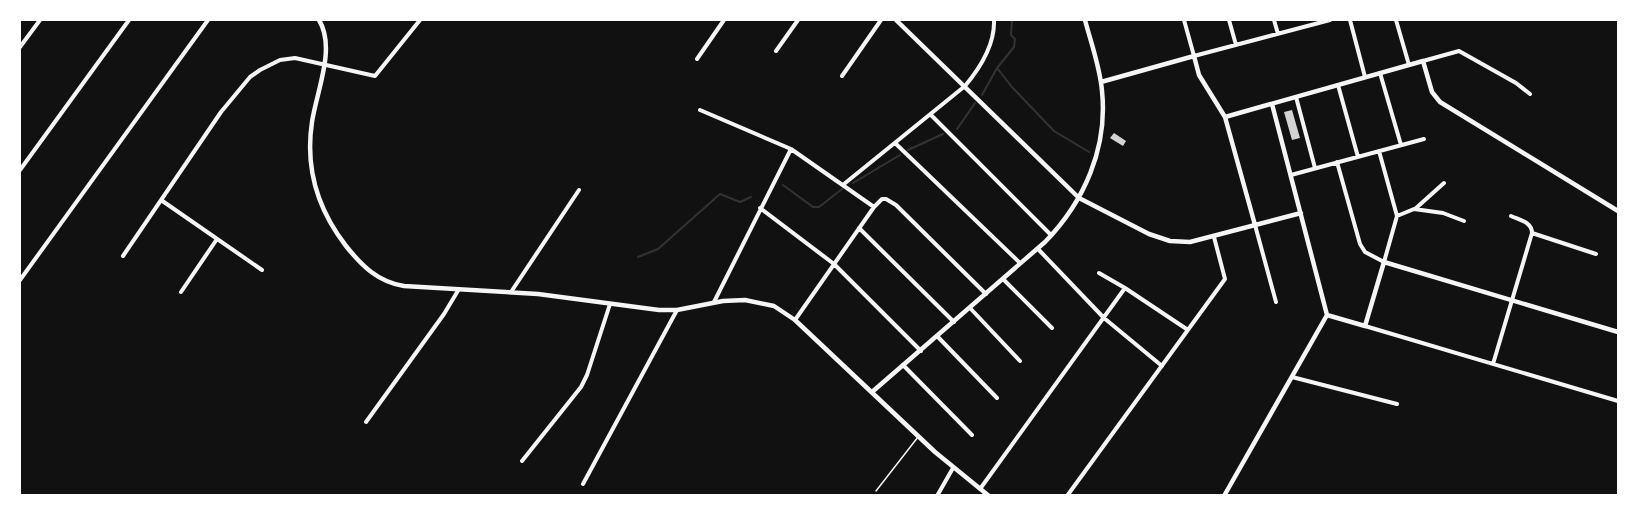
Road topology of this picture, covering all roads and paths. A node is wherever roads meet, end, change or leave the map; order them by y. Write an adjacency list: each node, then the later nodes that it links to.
1 (40, 20): 21 (street)
2 (129, 20): 48 (street)
3 (208, 20): 78 (street)
4 (319, 20): 26 (street)
5 (420, 20): 26 (street)
6 (724, 20): 24 (street)
7 (798, 20): 22 (street)
8 (881, 20): 29 (street)
9 (896, 20): 33 (street)
10 (994, 20): 33 (street)
11 (1085, 20): 31 (street)
12 (1184, 20): 23 (street)
13 (1229, 20): 20 (street)
14 (1274, 20): 19 (street)
15 (1330, 20): 18 (street)
16 (1350, 20): 30 (street)
17 (1396, 20): 27 (street)
18 (1321, 21): 19 (street)
19 (1278, 34): 20 (street)
20 (1236, 45): 23 (street)
21 (20, 47)
22 (776, 51)
23 (1194, 57): 31 (street); 39 (street)
24 (697, 59)
25 (1423, 61): 27 (street); 34 (street); 58 (street)
26 (324, 63): 54 (street); 79 (street)
27 (1408, 65): 28 (street)
28 (1380, 73): 30 (street); 42 (street)
29 (842, 76)
30 (1365, 77): 32 (street)
31 (1101, 82): 53 (street)
32 (1338, 85): 35 (street); 45 (street)
33 (965, 86): 38 (street); 53 (street)
34 (1530, 94)
35 (1296, 97): 36 (street); 47 (street)
36 (1272, 104): 39 (street); 49 (street)
37 (700, 110): 43 (street)
38 (931, 115): 41 (street); 66 (street)
39 (1225, 117): 63 (street)
40 (1424, 139): 42 (street)
41 (896, 143): 51 (street); 74 (street)
42 (1401, 145): 44 (street)
43 (791, 149): 51 (street); 56 (street)
44 (1379, 151): 45 (street); 60 (street)
45 (1358, 157): 46 (street)
46 (1337, 162): 47 (street); 72 (street)
47 (1315, 168): 49 (street)
48 (20, 170)
49 (1291, 175): 59 (street)
50 (1444, 183): 57 (street)
51 (843, 184): 55 (street)
52 (579, 190): 82 (street)
53 (1079, 198): 66 (street); 67 (street)
54 (161, 200): 68 (street); 71 (street)
55 (874, 207): 64 (street); 83 (street)
56 (760, 208): 73 (street); 86 (street)
57 (1414, 209): 60 (street); 62 (street)
58 (1618, 211)
59 (1301, 213): 63 (street); 90 (street)
60 (1397, 216): 72 (street)
61 (1511, 216): 65 (street)
62 (1464, 221)
63 (1255, 225): 67 (street); 85 (street)
64 (859, 228): 73 (street); 93 (street)
65 (1532, 233): 70 (street); 84 (street)
66 (1052, 235): 69 (street)
67 (1214, 237): 96 (street)
68 (217, 239): 75 (street); 81 (street)
69 (1038, 249): 74 (street); 91 (street)
70 (1596, 254)
71 (123, 256)
72 (1384, 262): 84 (street); 94 (street)
73 (834, 264): 92 (street); 99 (street)
74 (1021, 264): 77 (street)
75 (262, 270)
76 (1099, 273): 80 (street)
77 (1004, 279): 83 (street); 95 (street)
78 (20, 280)
79 (459, 288): 82 (street); 109 (street)
80 (1125, 288): 91 (street); 96 (street)
81 (181, 292)
82 (511, 292): 87 (street)
83 (986, 294): 88 (street)
84 (1512, 300): 97 (street); 101 (street)
85 (1276, 302)
86 (714, 303): 89 (street); 92 (street)
87 (610, 304): 89 (street); 112 (street)
88 (970, 308): 93 (street); 100 (street)
89 (677, 310): 114 (street)
90 (1328, 315): 94 (street); 104 (street)
91 (1104, 318): 103 (street); 115 (street)
92 (795, 320): 105 (street)
93 (954, 322): 98 (street)
94 (1365, 326): 101 (street)
95 (1052, 328)
96 (1188, 330): 103 (street)
97 (1618, 332)
98 (937, 336): 99 (street); 106 (street)
99 (921, 351): 102 (street)
100 (1020, 361)
101 (1493, 364): 107 (street)
102 (903, 365): 105 (street); 110 (street)
103 (1162, 366): 119 (street)
104 (1292, 377): 108 (street); 120 (street)
105 (872, 393): 111 (street)
106 (997, 398)
107 (1618, 401)
108 (1397, 404)
109 (366, 422)
110 (972, 435)
111 (918, 437): 113 (street); 116 (lane)
112 (522, 461)
113 (953, 468): 115 (street); 117 (street)
114 (583, 484)
115 (980, 489): 118 (street)
116 (876, 490)
117 (936, 495)
118 (988, 495)
119 (1067, 495)
120 (1224, 495)

